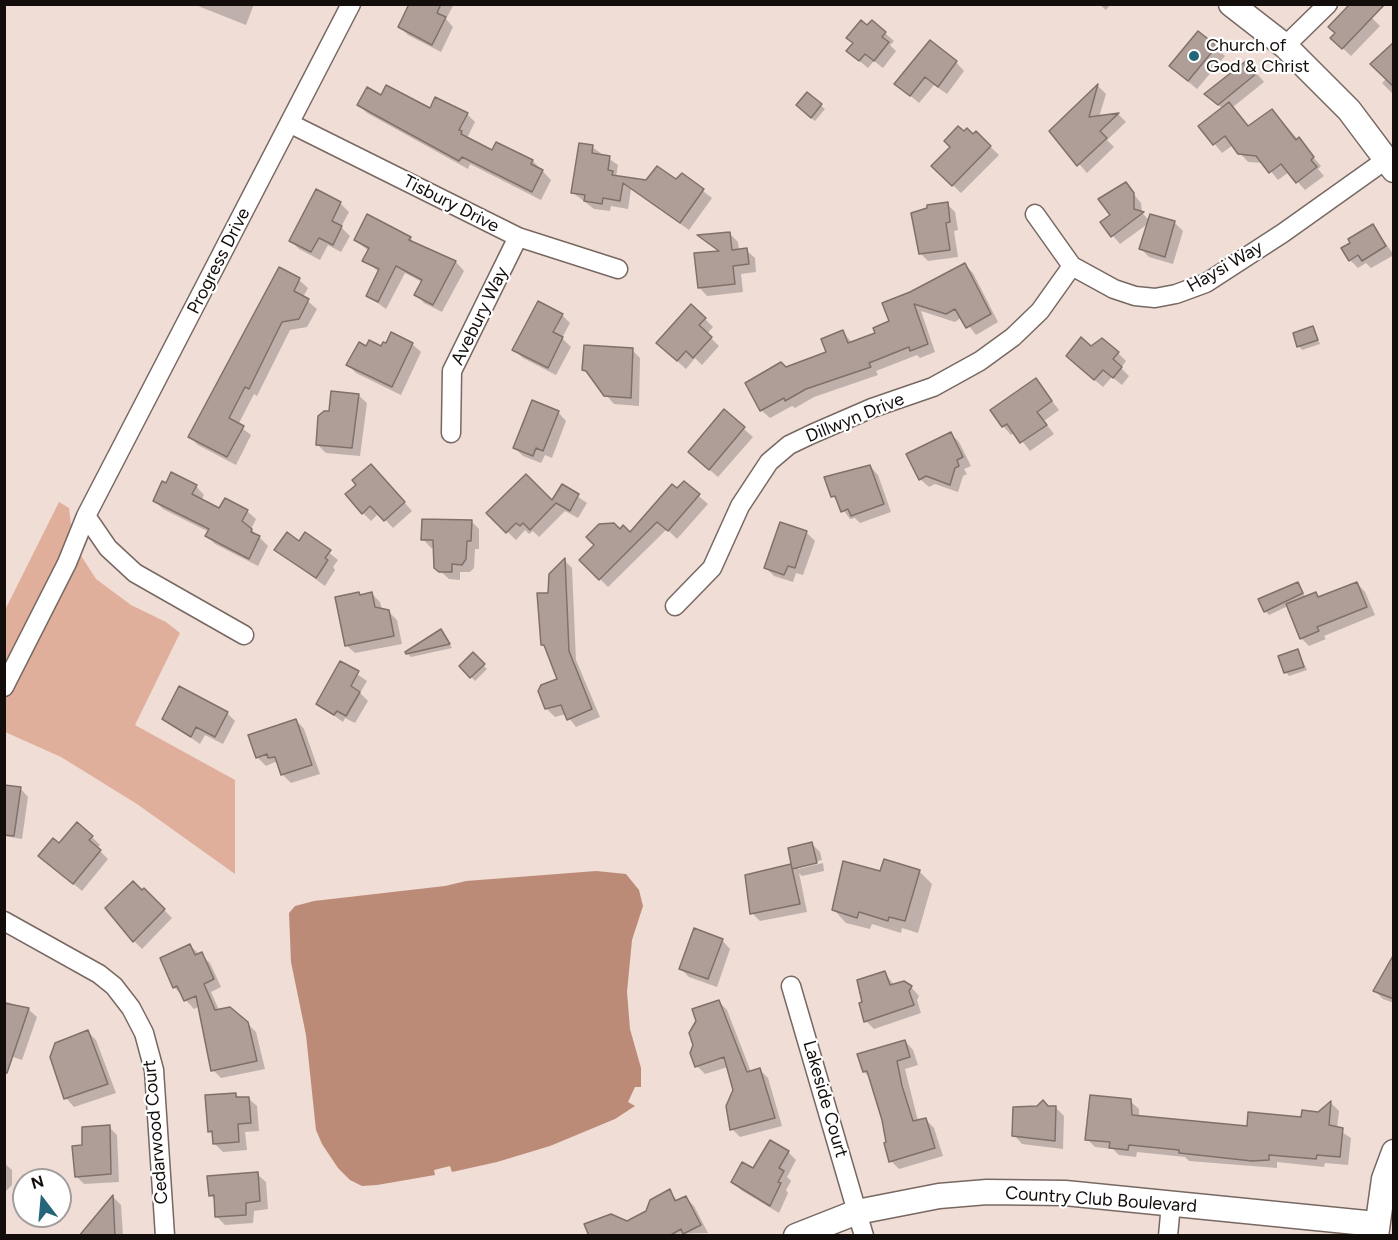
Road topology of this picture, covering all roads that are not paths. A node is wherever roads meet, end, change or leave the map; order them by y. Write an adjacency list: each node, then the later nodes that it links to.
1 (351, 4): 5 (street, Progress Drive)
2 (1231, 4): 4 (street)
3 (1329, 4): 4 (street)
4 (1285, 46): 6 (street)
5 (291, 124): 8 (street, Tisbury Drive); 12 (street, Progress Drive)
6 (1390, 164): 9 (street, Haysi Way)
7 (1035, 214): 9 (street, Haysi Way)
8 (518, 237): 10 (street, Tisbury Drive); 11 (street, Avebury Way)
9 (1072, 266): 13 (street, Dillwyn Drive)
10 (618, 269)
11 (451, 433)
12 (86, 516): 14 (street); 15 (street, Progress Drive)
13 (675, 606)
14 (244, 635)
15 (4, 687)
16 (4, 921): 22 (street, Cedarwood Court)
17 (791, 986): 20 (street, Lakeside Court)
18 (1394, 1152): 21 (street)
19 (1171, 1204): 20 (street, Country Club Boulevard); 21 (street, Country Club Boulevard); 25 (street)
20 (856, 1212): 23 (street, Country Club Boulevard); 24 (street, Lakeside Court)
21 (1376, 1230)
22 (165, 1236)
23 (796, 1236)
24 (864, 1236)
25 (1168, 1236)

